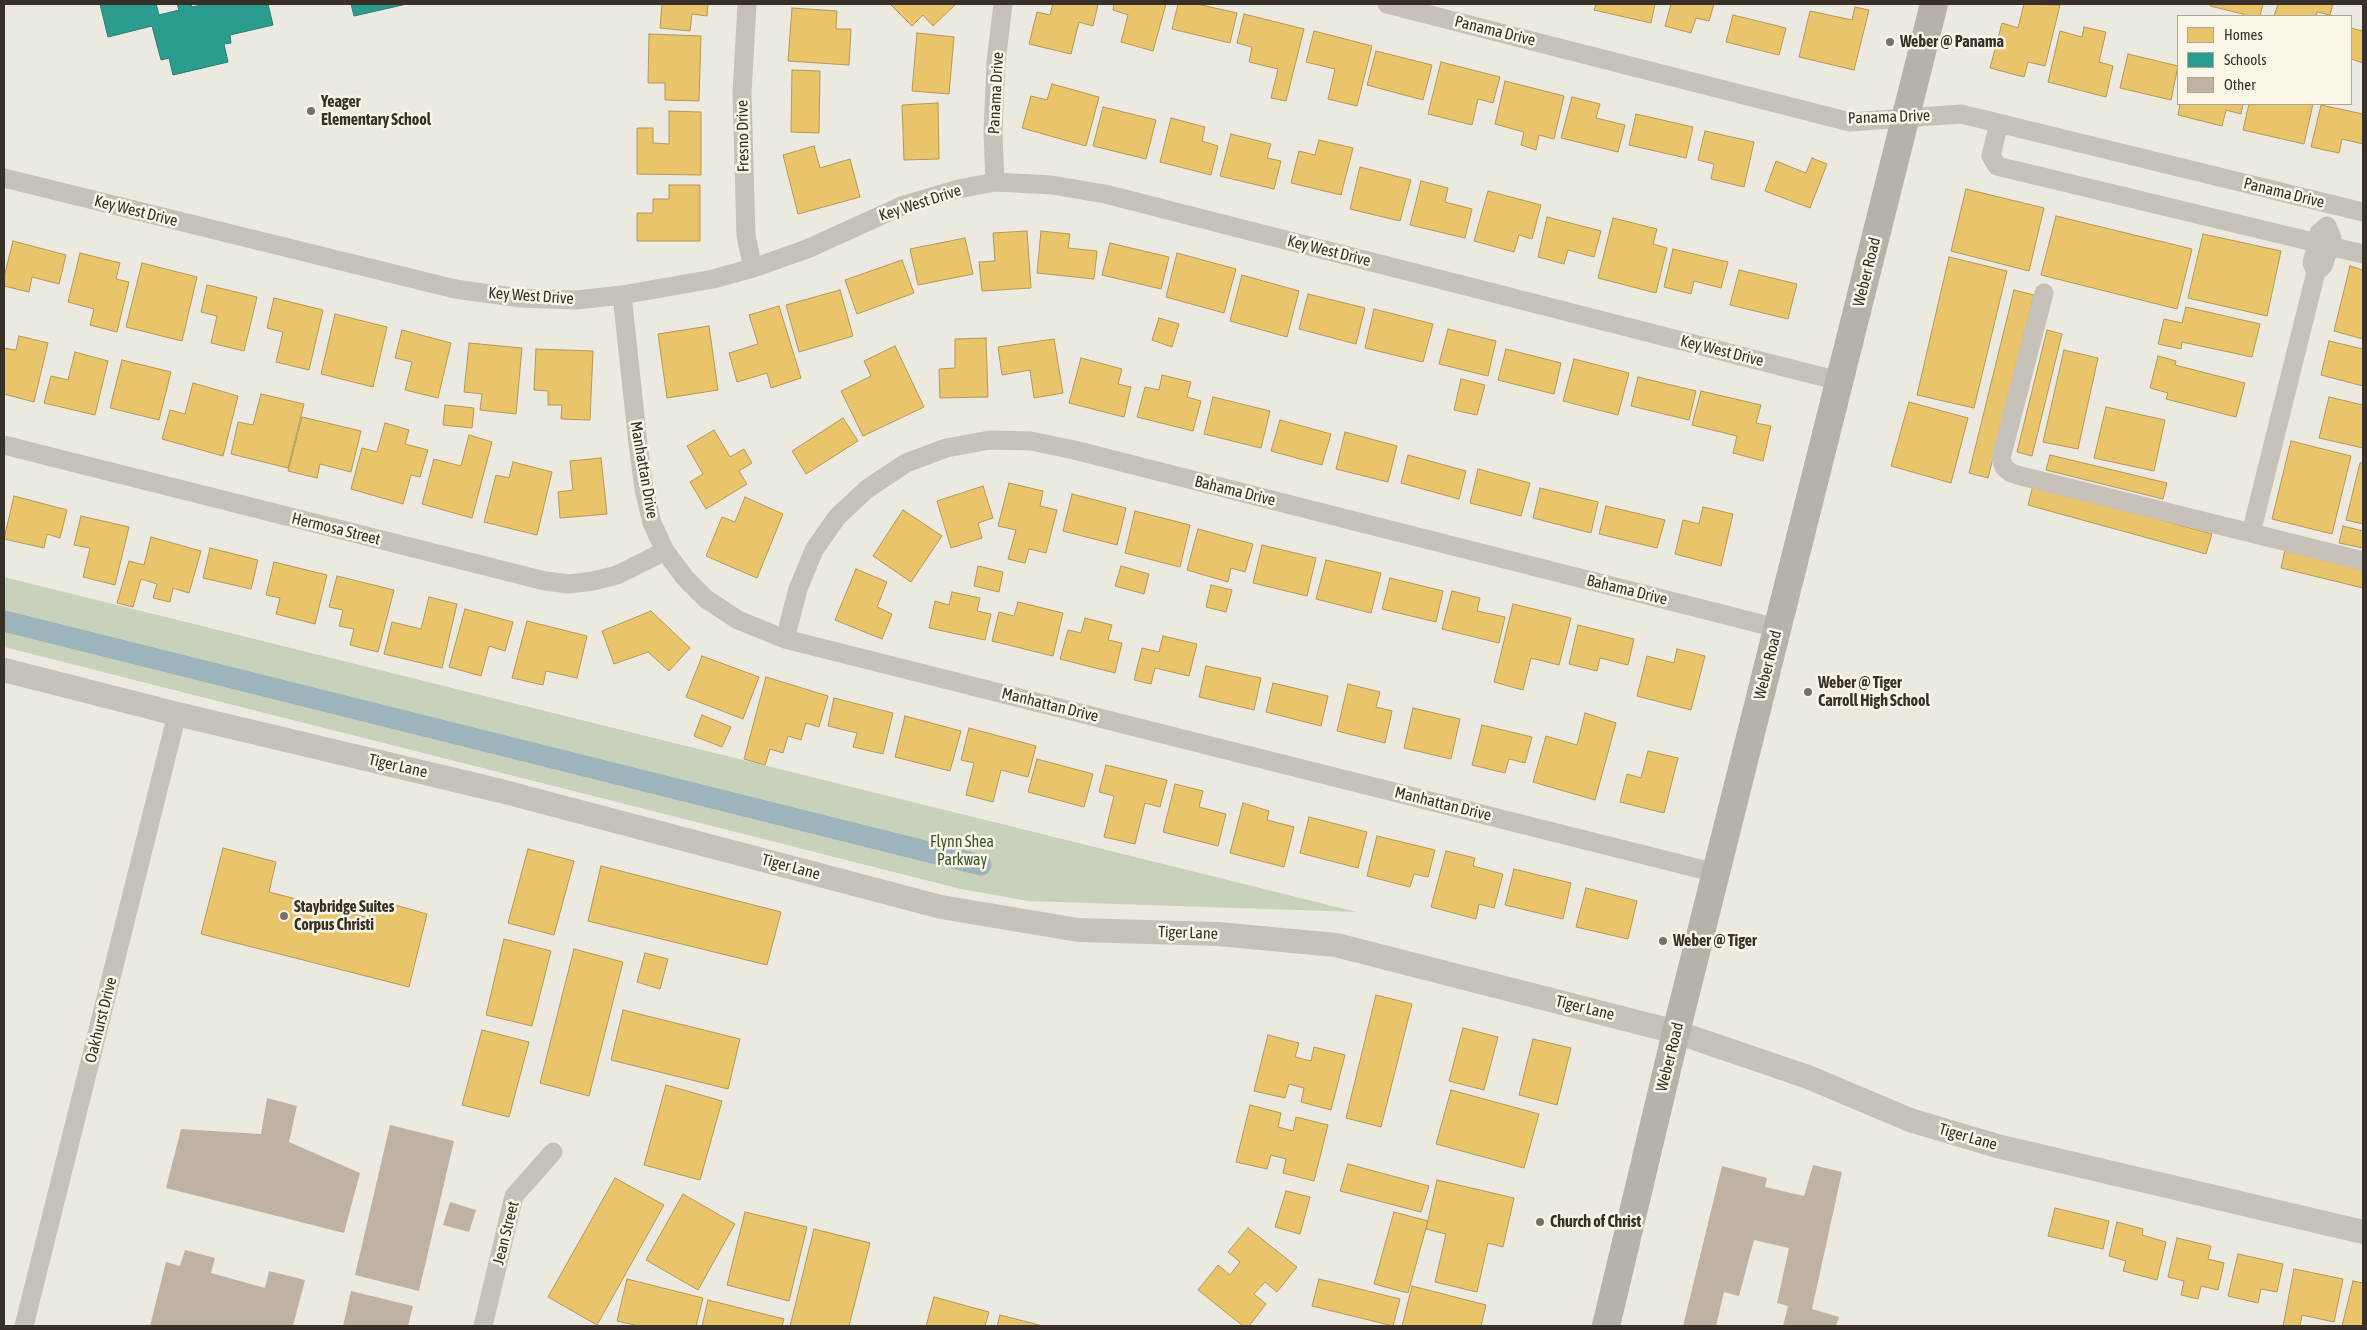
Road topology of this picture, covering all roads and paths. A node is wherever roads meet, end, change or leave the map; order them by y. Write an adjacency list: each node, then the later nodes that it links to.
1 (747, 4): 13 (street, Fresno Drive)
2 (1003, 4): 8 (street, Panama Drive)
3 (1387, 4): 5 (street, Panama Drive)
4 (1934, 4): 5 (main road, Weber Road)
5 (1905, 118): 6 (street, Panama Drive); 16 (main road, Weber Road)
6 (2000, 123): 9 (street, Panama Drive); 11 (street)
7 (4, 178): 15 (street, Key West Drive)
8 (995, 182): 13 (street, Key West Drive); 16 (street, Key West Drive)
9 (2332, 204): 10 (street, Panama Drive); 11 (street)
10 (2363, 212)
11 (2323, 244): 12 (street); 18 (street)
12 (2363, 254)
13 (753, 268): 15 (street, Key West Drive)
14 (2044, 293): 18 (street)
15 (622, 295): 19 (street, Manhattan Drive)
16 (1839, 381): 21 (main road, Weber Road)
17 (4, 445): 19 (street, Hermosa Street)
18 (2252, 533): 20 (street)
19 (665, 551): 22 (street, Manhattan Drive)
20 (2363, 561)
21 (1777, 628): 22 (street, Bahama Drive); 25 (main road, Weber Road)
22 (785, 639): 25 (street, Manhattan Drive)
23 (4, 670): 24 (street, Tiger Lane)
24 (177, 714): 26 (street, Tiger Lane); 29 (street, Oakhurst Drive)
25 (1716, 873): 26 (main road, Weber Road)
26 (1676, 1032): 28 (street, Tiger Lane); 31 (main road, Weber Road)
27 (553, 1152): 30 (street, Jean Street)
28 (2363, 1232)
29 (24, 1326)
30 (483, 1326)
31 (1606, 1326)

